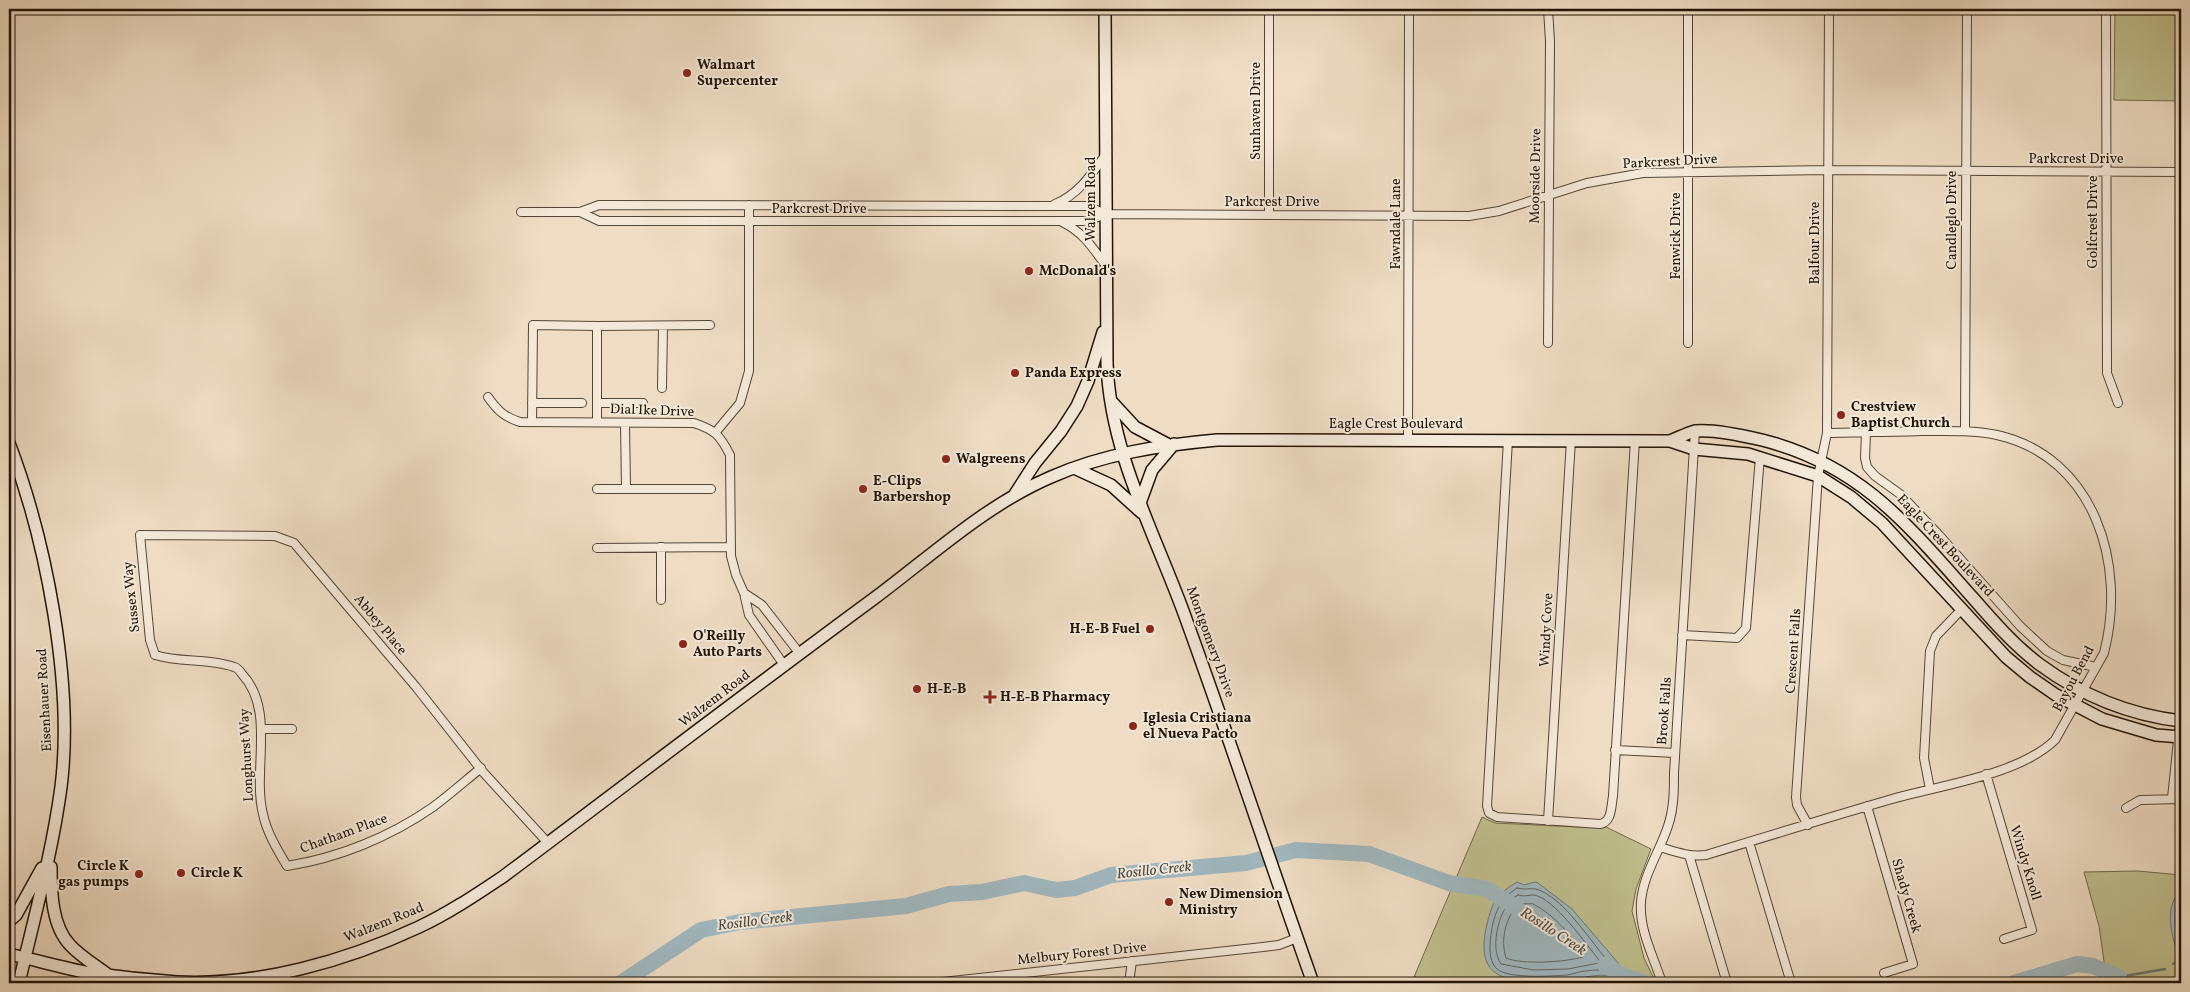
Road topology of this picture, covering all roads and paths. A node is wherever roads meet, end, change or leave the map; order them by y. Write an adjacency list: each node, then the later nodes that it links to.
1 (1105, 9): 9 (main road, Walzem Road)
2 (1269, 9): 22 (street, Sunhaven Drive)
3 (1410, 9): 23 (street, Fawndale Lane)
4 (1548, 9): 15 (street, Moorside Drive)
5 (1688, 9): 14 (street, Fenwick Drive)
6 (1829, 9): 10 (street, Balfour Drive)
7 (1966, 9): 11 (street, Candleglo Drive)
8 (2106, 9): 12 (street, Golfcrest Drive)
9 (1106, 154): 18 (street, Parkcrest Drive); 21 (main road, Walzem Road)
10 (1828, 170): 11 (street, Parkcrest Drive); 14 (street, Parkcrest Drive); 49 (street, Balfour Drive)
11 (1965, 172): 12 (street, Parkcrest Drive); 45 (street, Candleglo Drive)
12 (2105, 172): 13 (street, Parkcrest Drive); 41 (street, Golfcrest Drive)
13 (2181, 172)
14 (1689, 173): 15 (street, Parkcrest Drive); 32 (street, Fenwick Drive)
15 (1548, 195): 23 (street, Parkcrest Drive); 33 (street, Moorside Drive)
16 (599, 205): 17 (street, Parkcrest Drive); 20 (street, Parkcrest Drive); 24 (street)
17 (749, 206): 18 (street, Parkcrest Drive); 25 (street)
18 (1050, 206): 21 (street, Parkcrest Drive)
19 (521, 212): 20 (street, Parkcrest Drive)
20 (580, 212): 24 (street, Parkcrest Drive)
21 (1106, 214): 22 (street, Parkcrest Drive); 26 (street, Parkcrest Drive); 27 (main road, Walzem Road)
22 (1269, 214): 23 (street, Parkcrest Drive)
23 (1409, 215): 50 (street, Fawndale Lane)
24 (599, 221): 25 (street, Parkcrest Drive)
25 (749, 221): 26 (street, Parkcrest Drive); 48 (street)
26 (1061, 221): 27 (street)
27 (1106, 266): 28 (main road, Walzem Road)
28 (1106, 321): 36 (main road, Walzem Road); 66 (main road)
29 (710, 325): 31 (street)
30 (597, 326): 31 (street); 37 (street); 39 (street)
31 (663, 326): 34 (street)
32 (1688, 342)
33 (1548, 343)
34 (662, 388)
35 (488, 397): 42 (street, Dial Ike Drive)
36 (1111, 401): 56 (main road); 58 (main road, Walzem Road)
37 (532, 403): 38 (street); 42 (street)
38 (582, 403)
39 (597, 403): 40 (street); 43 (street)
40 (644, 403)
41 (2118, 403)
42 (532, 422): 43 (street, Dial Ike Drive)
43 (597, 422): 44 (street, Dial Ike Drive)
44 (625, 422): 48 (street, Dial Ike Drive); 64 (street)
45 (1965, 430): 47 (street, Bayou Bend); 81 (street, Bayou Bend)
46 (1695, 431): 54 (main road, Eagle Crest Boulevard); 57 (street, Brook Falls); 60 (main road, Eagle Crest Boulevard)
47 (1866, 432): 49 (street, Bayou Bend); 81 (street, Eagle Crest Boulevard)
48 (716, 433): 71 (street)
49 (1827, 433): 60 (street, Balfour Drive)
50 (1408, 439): 51 (main road, Eagle Crest Boulevard); 56 (main road, Eagle Crest Boulevard)
51 (1508, 440): 52 (main road, Eagle Crest Boulevard); 97 (street)
52 (1571, 440): 53 (main road, Eagle Crest Boulevard); 97 (street, Windy Cove)
53 (1635, 440): 54 (main road, Eagle Crest Boulevard); 88 (street)
54 (1670, 441): 57 (main road, Eagle Crest Boulevard)
55 (9, 443): 102 (main road, Eisenhauer Road)
56 (1172, 444): 58 (main road, Eagle Crest Boulevard); 67 (main road)
57 (1694, 449): 59 (main road, Eagle Crest Boulevard); 76 (street, Brook Falls)
58 (1122, 455): 61 (main road, Walzem Road); 67 (main road, Montgomery Drive)
59 (1760, 457): 62 (main road, Eagle Crest Boulevard); 76 (street)
60 (1820, 460): 62 (street, Balfour Drive); 82 (main road, Eagle Crest Boulevard)
61 (1074, 468): 66 (main road, Walzem Road); 68 (main road)
62 (1818, 476): 75 (main road, Eagle Crest Boulevard); 98 (street, Crescent Falls)
63 (597, 489): 64 (street)
64 (626, 489): 65 (street)
65 (711, 490)
66 (1015, 495): 78 (main road, Walzem Road)
67 (1140, 503): 68 (main road, Montgomery Drive)
68 (1145, 516): 106 (main road, Montgomery Drive)
69 (140, 535): 77 (street, Sussex Way); 90 (street, Abbey Place)
70 (661, 547): 71 (street); 72 (street); 74 (street)
71 (731, 547): 73 (street)
72 (597, 548)
73 (744, 592): 78 (street); 80 (street)
74 (661, 600)
75 (1961, 610): 83 (main road, Eagle Crest Boulevard); 92 (street)
76 (1682, 635): 89 (street, Brook Falls)
77 (155, 654): 79 (street); 85 (street, Longhurst Way)
78 (800, 654): 80 (main road, Walzem Road)
79 (148, 662)
80 (784, 665): 100 (main road, Walzem Road)
81 (2096, 666): 82 (street, Bayou Bend)
82 (2083, 691): 83 (street, Bayou Bend); 84 (main road, Eagle Crest Boulevard)
83 (2076, 706): 87 (main road, Eagle Crest Boulevard); 91 (street, Bayou Bend)
84 (2181, 721): 87 (street)
85 (261, 728): 86 (street); 104 (street, Longhurst Way)
86 (292, 729)
87 (2180, 737): 93 (street)
88 (1616, 750): 89 (street); 97 (street)
89 (1675, 753): 101 (street, Brook Falls)
90 (481, 768): 100 (street, Abbey Place); 104 (street, Chatham Place)
91 (1986, 774): 92 (street, Bayou Bend); 107 (street, Windy Knoll)
92 (1930, 789): 95 (street, Bayou Bend)
93 (2172, 798): 94 (street); 96 (street)
94 (2181, 799)
95 (1867, 806): 98 (street, Bayou Bend); 111 (street, Shady Creek)
96 (2126, 808)
97 (1548, 821)
98 (1808, 825): 99 (street, Bayou Bend)
99 (1750, 842): 103 (street, Bayou Bend); 122 (street)
100 (548, 843): 113 (main road, Walzem Road)
101 (1660, 847): 103 (street, Bayou Bend); 120 (street, Brook Falls)
102 (50, 853): 105 (main road); 109 (main road, Eisenhauer Road); 112 (main road)
103 (1689, 855): 121 (street)
104 (287, 866)
105 (9, 921)
106 (1297, 938): 110 (street, Melbury Forest Drive); 119 (main road, Montgomery Drive)
107 (2004, 938)
108 (9, 954): 109 (main road, Walzem Road)
109 (25, 958): 112 (main road, Walzem Road); 115 (main road)
110 (1132, 961): 114 (street, Melbury Forest Drive); 118 (street)
111 (1884, 973)
112 (109, 975): 113 (main road, Walzem Road)
113 (156, 980): 116 (main road)
114 (961, 982): 117 (street, Melbury Forest Drive)
115 (20, 983)
116 (137, 983)
117 (933, 983)
118 (1129, 983)
119 (1313, 983)
120 (1662, 983)
121 (1727, 983)
122 (1791, 983)

